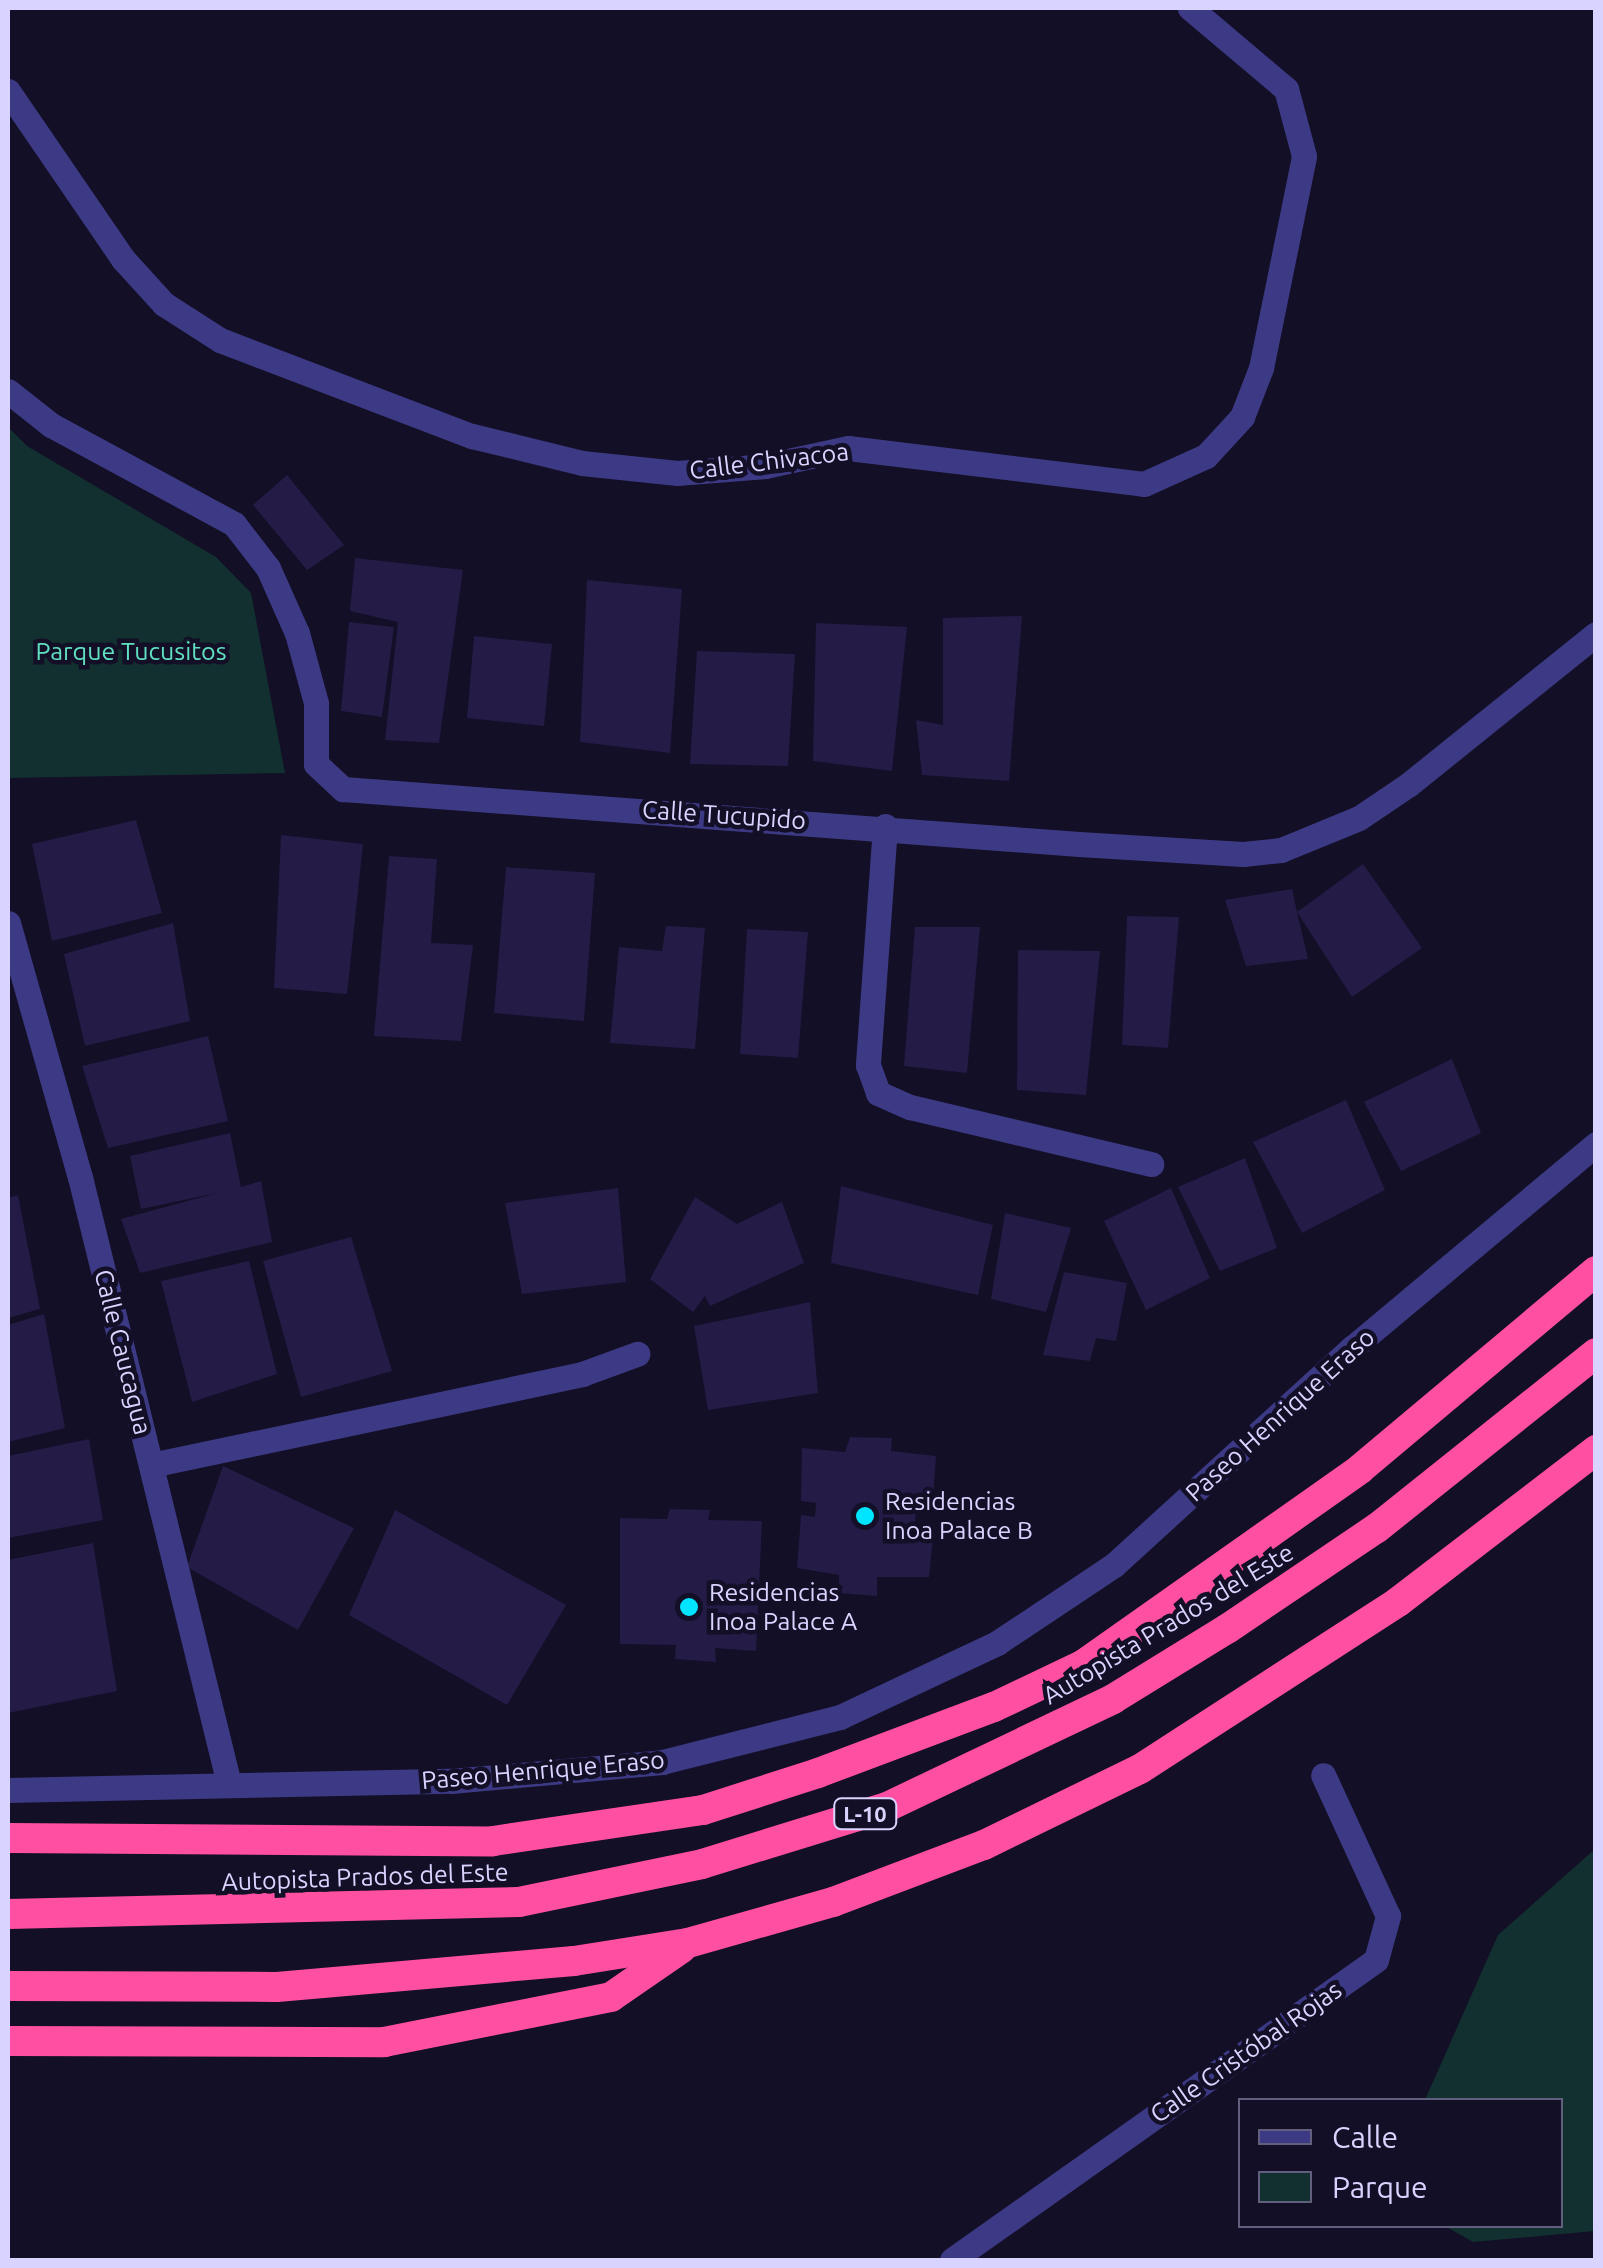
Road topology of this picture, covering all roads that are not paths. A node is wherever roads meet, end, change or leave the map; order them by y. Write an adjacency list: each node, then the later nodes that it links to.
1 (1190, 8): 2 (street, Calle Chivacoa)
2 (8, 91)
3 (8, 391): 5 (street, Calle Tucupido)
4 (1596, 634): 5 (street, Calle Tucupido)
5 (885, 826): 8 (street)
6 (8, 923): 13 (street, Calle Caucagua)
7 (1596, 1144): 15 (street, Paseo Henrique Eraso)
8 (1151, 1164)
9 (1596, 1271): 17 (highway)
10 (1596, 1353): 18 (highway, Autopista Prados del Este / L-10)
11 (637, 1354): 13 (street)
12 (1596, 1450): 19 (highway)
13 (151, 1464): 15 (street, Calle Caucagua)
14 (1323, 1775): 22 (street, Calle Cristóbal Rojas)
15 (229, 1784): 16 (street, Paseo Henrique Eraso)
16 (8, 1790)
17 (8, 1838)
18 (8, 1914)
19 (688, 1943): 20 (highway); 21 (highway)
20 (8, 1986)
21 (8, 2041)
22 (952, 2260)

